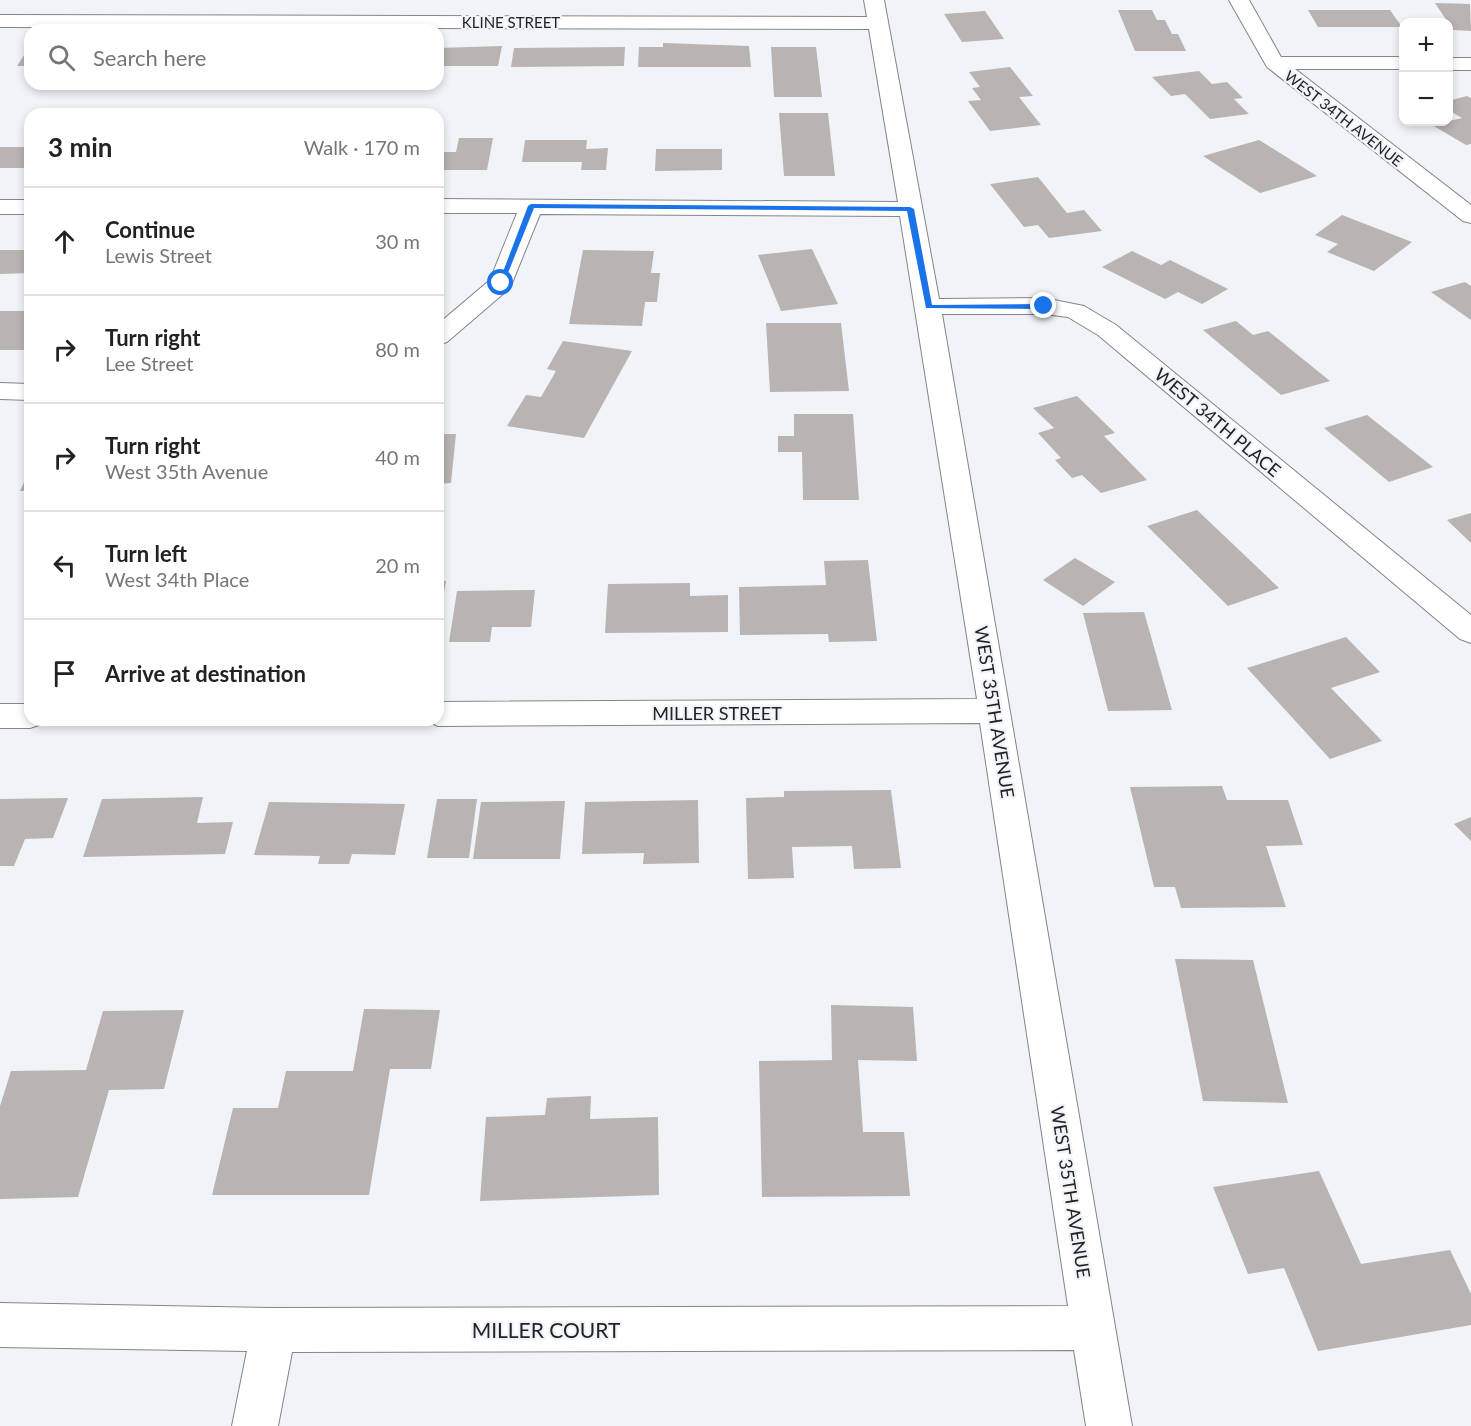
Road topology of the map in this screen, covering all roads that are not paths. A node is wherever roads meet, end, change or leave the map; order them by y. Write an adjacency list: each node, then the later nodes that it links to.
1 (144, 0): 7 (street)
2 (477, 0): 8 (street)
3 (707, 0): 9 (street)
4 (874, 0): 10 (street, WEST 35TH AVENUE)
5 (1239, 0): 11 (street, WEST 34TH AVENUE)
6 (0, 21): 7 (street, KLINE STREET)
7 (131, 21): 8 (street, KLINE STREET)
8 (473, 22): 9 (street, KLINE STREET)
9 (705, 22): 10 (street, KLINE STREET)
10 (878, 23): 19 (street, WEST 35TH AVENUE)
11 (1274, 63): 12 (street); 20 (street, WEST 34TH AVENUE)
12 (1399, 63)
13 (1453, 63): 14 (street)
14 (1471, 64)
15 (444, 206): 16 (street)
16 (531, 206): 19 (street); 22 (street)
17 (0, 207): 18 (street)
18 (24, 207)
19 (910, 209): 21 (street, WEST 35TH AVENUE)
20 (1471, 216)
21 (928, 307): 25 (street, WEST 34TH PLACE); 26 (street, WEST 35TH AVENUE)
22 (444, 332)
23 (0, 391): 24 (street)
24 (24, 392)
25 (1471, 632)
26 (995, 711): 27 (street, MILLER STREET); 31 (street, WEST 35TH AVENUE)
27 (444, 714)
28 (24, 716): 29 (street)
29 (0, 717)
30 (0, 1325): 32 (street, MILLER COURT)
31 (1092, 1328): 32 (street, MILLER COURT); 34 (street, WEST 35TH AVENUE)
32 (274, 1330): 33 (street)
33 (255, 1426)
34 (1108, 1426)

